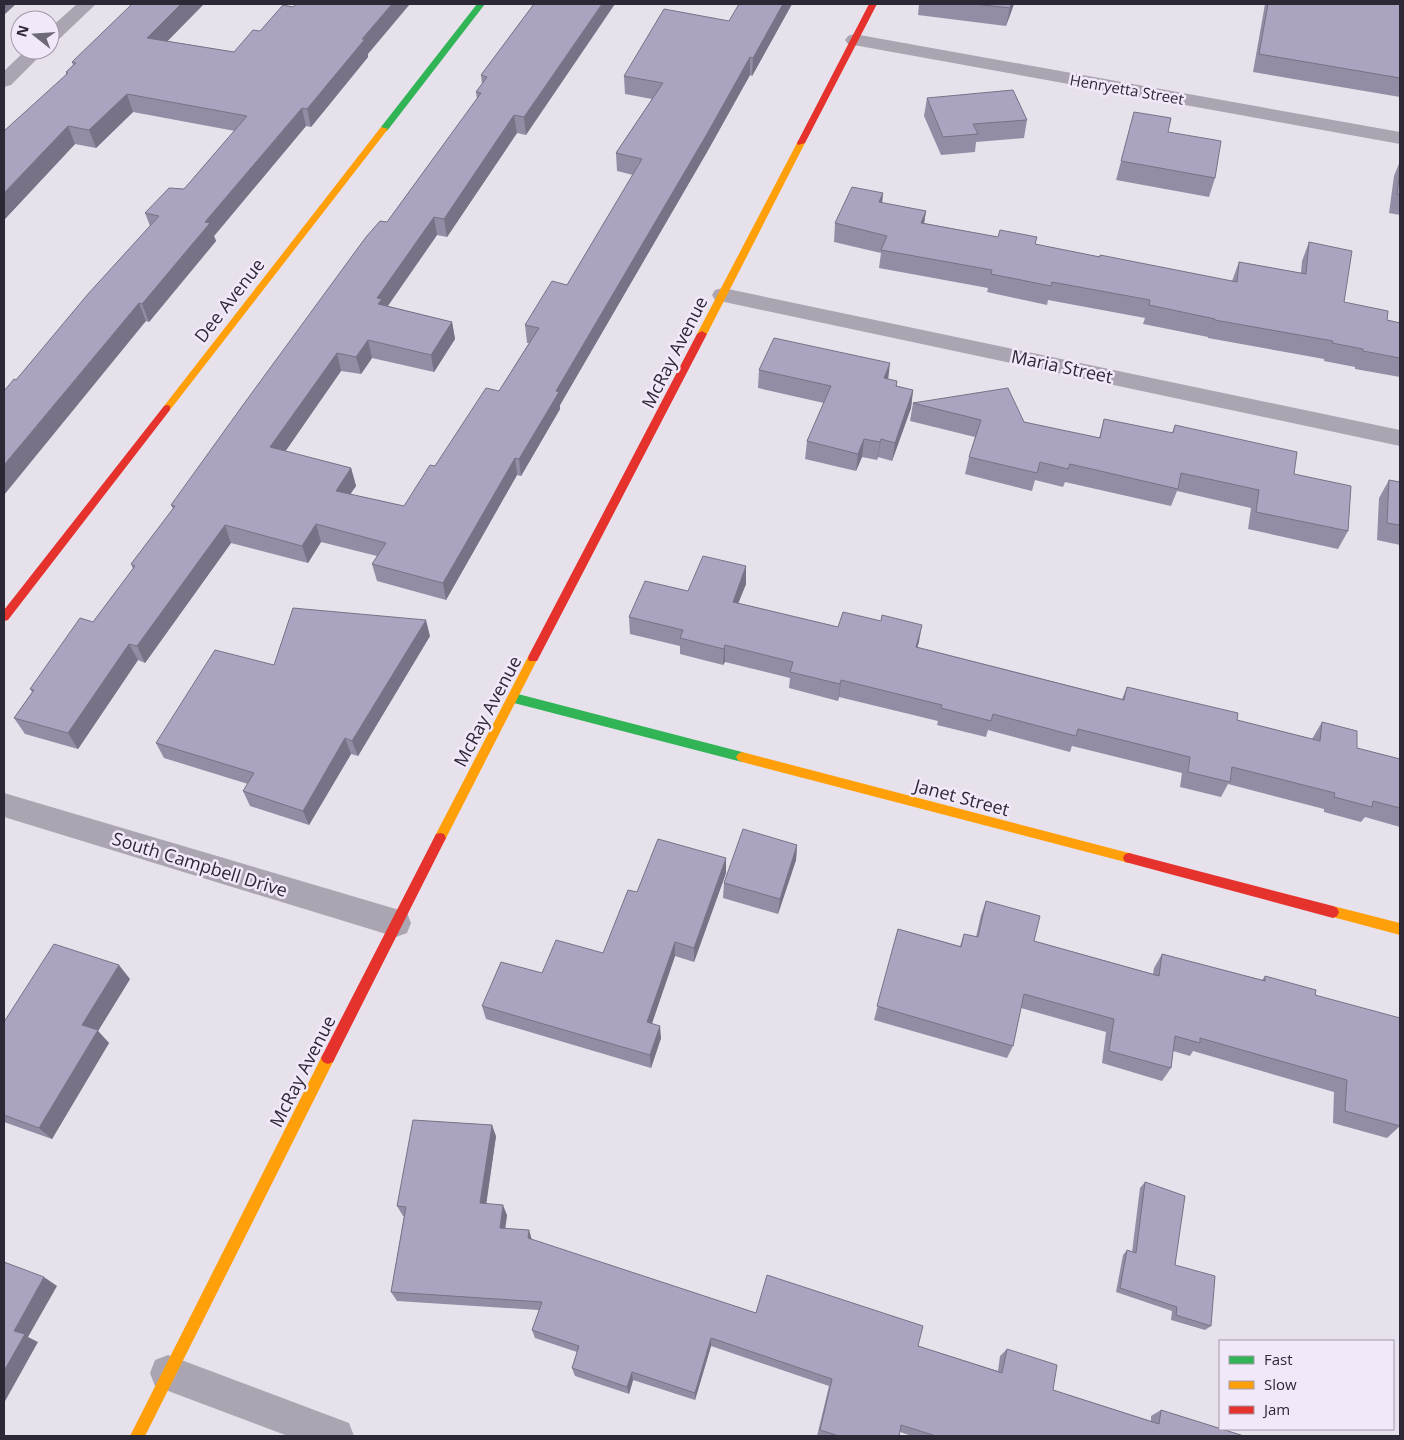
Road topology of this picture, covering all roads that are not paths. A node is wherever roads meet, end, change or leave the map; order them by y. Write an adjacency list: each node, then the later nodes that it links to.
1 (87, 4): 4 (street)
2 (481, 4): 11 (street, Dee Avenue)
3 (873, 4): 5 (street, McRay Avenue)
4 (60, 29)
5 (854, 40): 8 (street, Henryetta Street); 9 (street, McRay Avenue)
6 (26, 60): 7 (street)
7 (4, 81)
8 (1400, 138)
9 (723, 294): 10 (street, Maria Street); 12 (street, McRay Avenue)
10 (1400, 438)
11 (4, 617)
12 (514, 698): 14 (street, McRay Avenue); 15 (street, Janet Street)
13 (4, 805): 14 (street, South Campbell Drive)
14 (396, 923): 16 (street, McRay Avenue)
15 (1400, 930)
16 (168, 1374): 17 (street, McRay Avenue); 18 (street)
17 (137, 1436)
18 (336, 1436)

